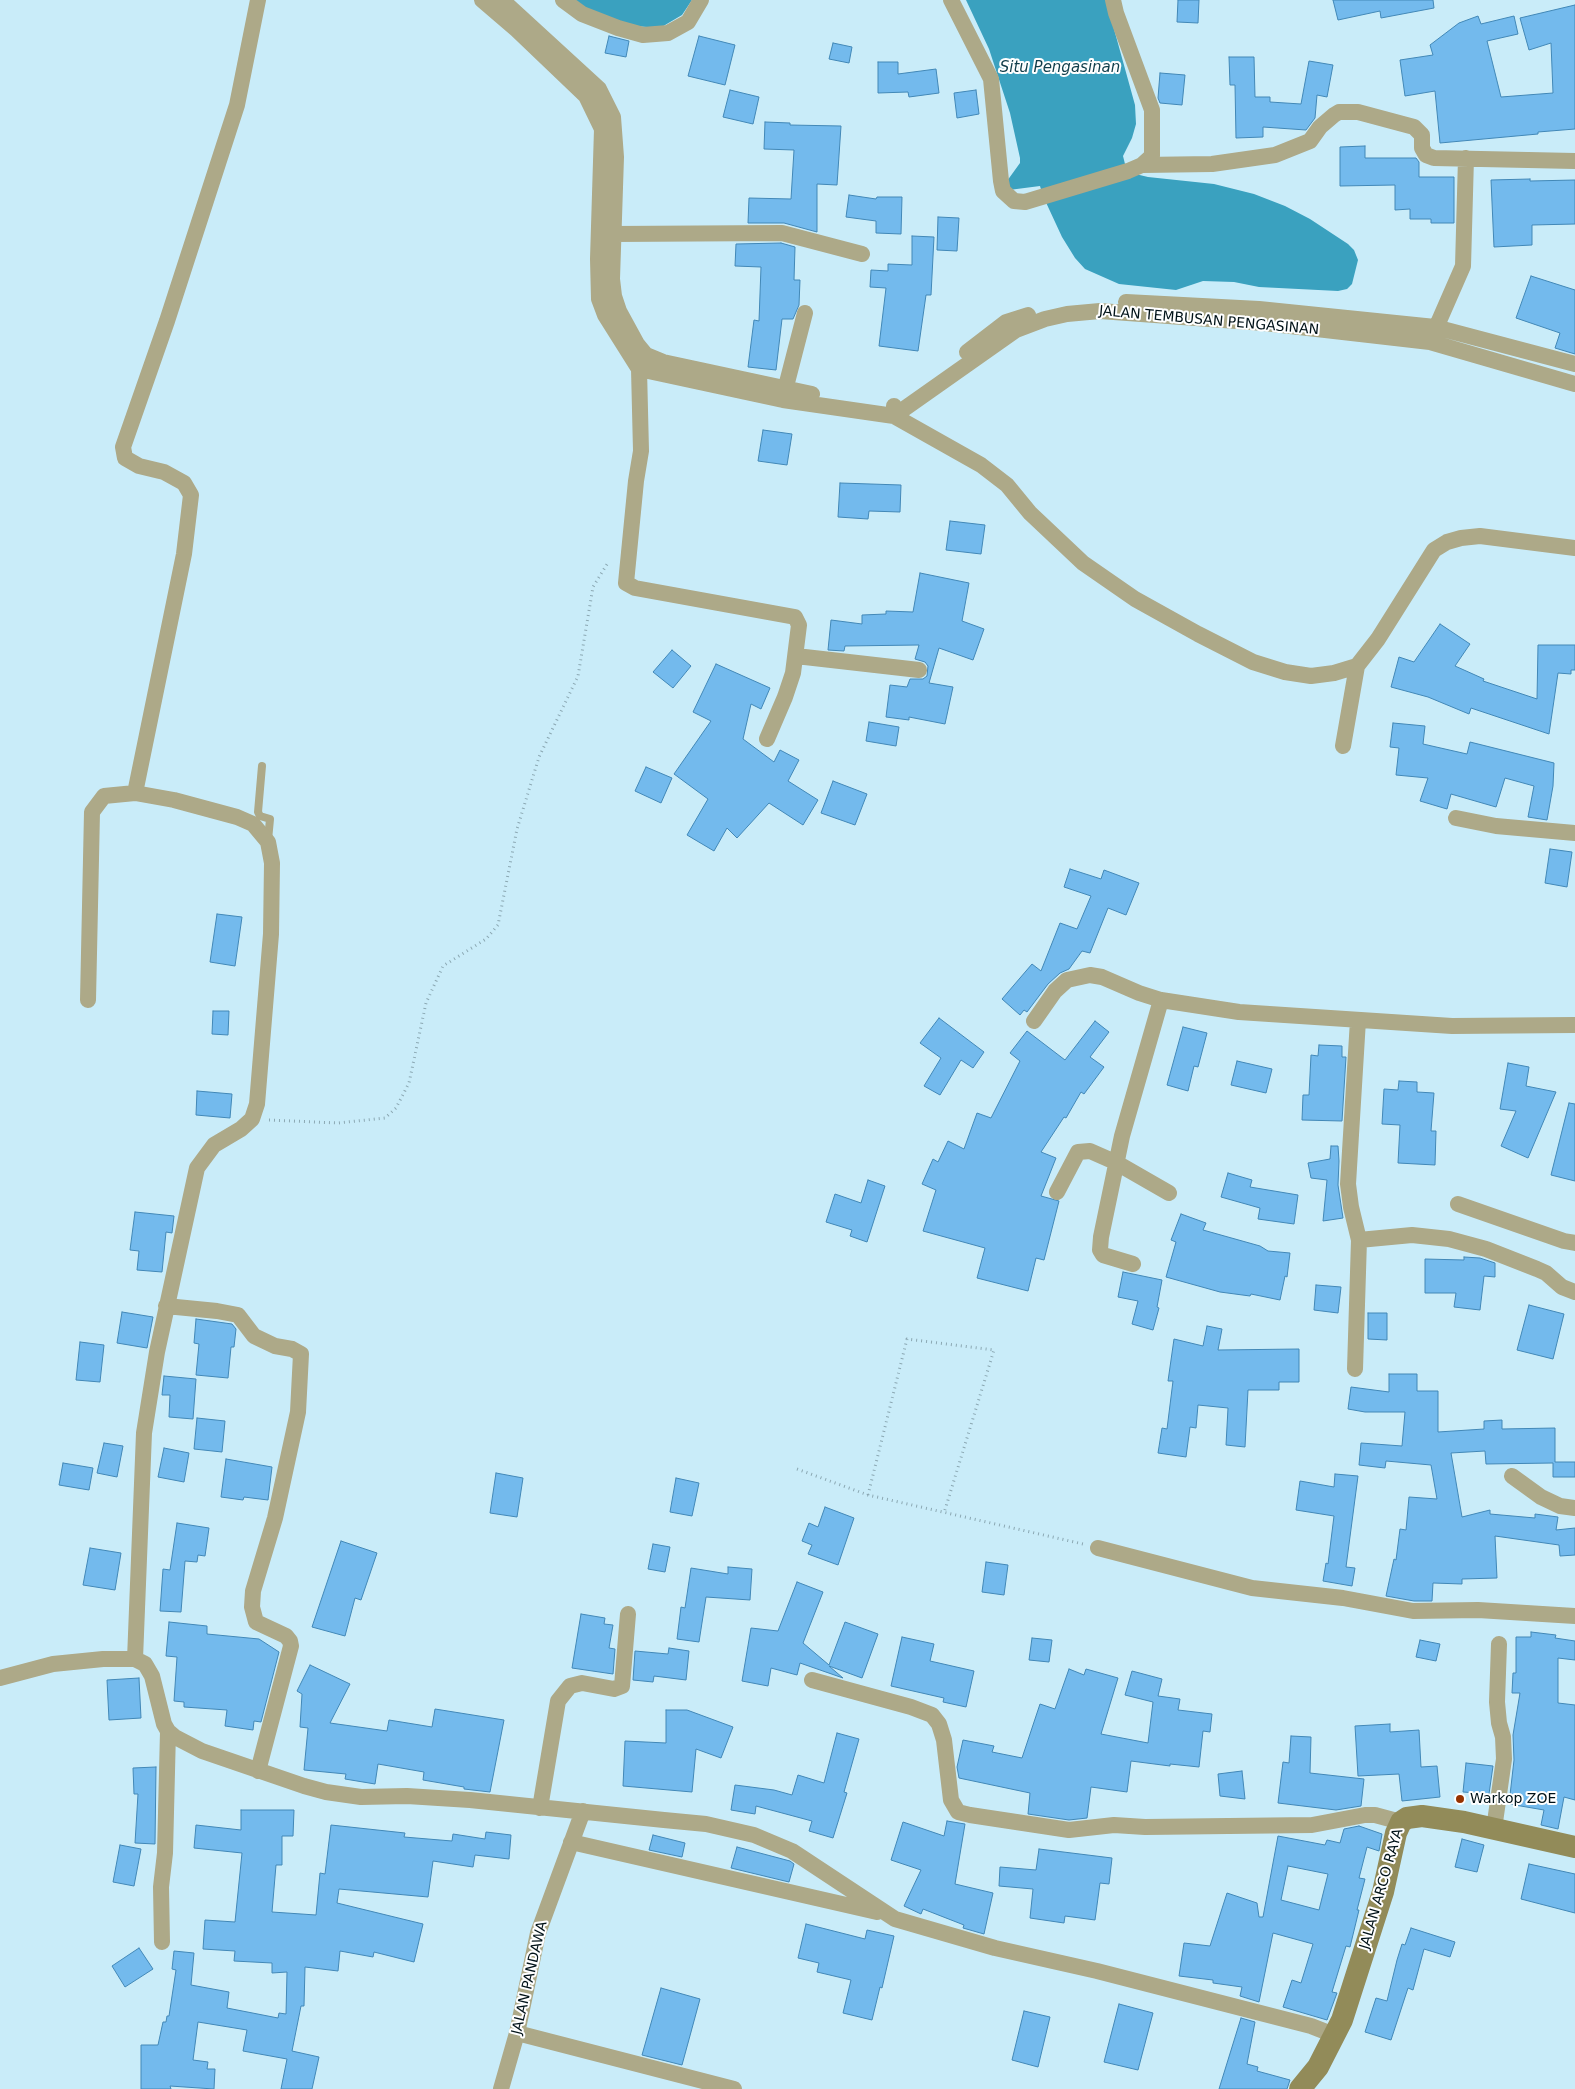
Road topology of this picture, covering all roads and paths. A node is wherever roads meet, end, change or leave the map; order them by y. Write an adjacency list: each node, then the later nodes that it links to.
1 (258, 0): 31 (street)
2 (482, 0): 8 (street)
3 (502, 0): 8 (street)
4 (563, 0): 5 (street)
5 (701, 0)
6 (951, 0): 12 (street)
7 (1113, 0): 12 (street)
8 (592, 92): 9 (street)
9 (608, 157): 13 (street); 15 (street)
10 (1466, 158): 11 (street); 12 (street); 17 (street)
11 (1575, 161)
12 (1135, 168)
13 (613, 234): 14 (street); 15 (street)
14 (862, 254)
15 (605, 259): 18 (street)
16 (805, 313): 21 (street)
17 (1432, 334): 19 (street, JALAN TEMBUSAN PENGASINAN); 20 (street, JALAN TEMBUSAN PENGASINAN); 22 (street, JALAN TEMBUSAN PENGASINAN)
18 (643, 362): 21 (street); 25 (street)
19 (1575, 364)
20 (1575, 384)
21 (784, 394): 22 (street)
22 (894, 410): 26 (street)
23 (1575, 548): 26 (street)
24 (614, 554): 40 (path)
25 (796, 656): 27 (street); 28 (street)
26 (1357, 666): 29 (street)
27 (919, 670)
28 (767, 739)
29 (1344, 746)
30 (262, 766): 34 (lane)
31 (136, 793): 34 (street); 35 (street)
32 (1456, 818): 33 (street)
33 (1575, 834)
34 (268, 842): 40 (street)
35 (88, 1000)
36 (1162, 1000): 37 (street); 38 (street); 41 (street)
37 (1358, 1020): 39 (street); 45 (street)
38 (1034, 1021)
39 (1575, 1025)
40 (252, 1119): 49 (street)
41 (1115, 1162): 42 (street); 43 (street); 47 (street)
42 (1057, 1192)
43 (1169, 1194)
44 (1458, 1204): 46 (street)
45 (1359, 1240): 48 (street); 50 (street)
46 (1575, 1243)
47 (1133, 1264)
48 (1575, 1292)
49 (166, 1306): 60 (street); 64 (street)
50 (1355, 1369)
51 (797, 1469): 53 (path)
52 (1512, 1476): 54 (street)
53 (868, 1496): 55 (path); 55 (path)
54 (1575, 1508)
55 (944, 1513): 56 (path)
56 (1098, 1548): 58 (street)
57 (628, 1614): 65 (street)
58 (1575, 1616)
59 (1499, 1644): 68 (street)
60 (135, 1659): 61 (street); 63 (street)
61 (0, 1678)
62 (812, 1680): 67 (street)
63 (168, 1731): 64 (street); 72 (street)
64 (258, 1771): 65 (street)
65 (540, 1808): 66 (street)
66 (583, 1811): 69 (street, JALAN PANDAWA); 71 (street)
67 (1401, 1822): 68 (main road, JALAN ARCO RAYA); 74 (main road, JALAN ARCO RAYA)
68 (1494, 1829): 70 (main road, JALAN ARCO RAYA)
69 (572, 1842): 71 (street); 73 (street, JALAN PANDAWA)
70 (1575, 1847)
71 (886, 1914): 74 (street)
72 (162, 1942)
73 (517, 2033): 75 (street, JALAN PANDAWA); 76 (street)
74 (1334, 2036): 77 (main road, JALAN ARCO RAYA)
75 (501, 2089)
76 (734, 2089)
77 (1300, 2089)

